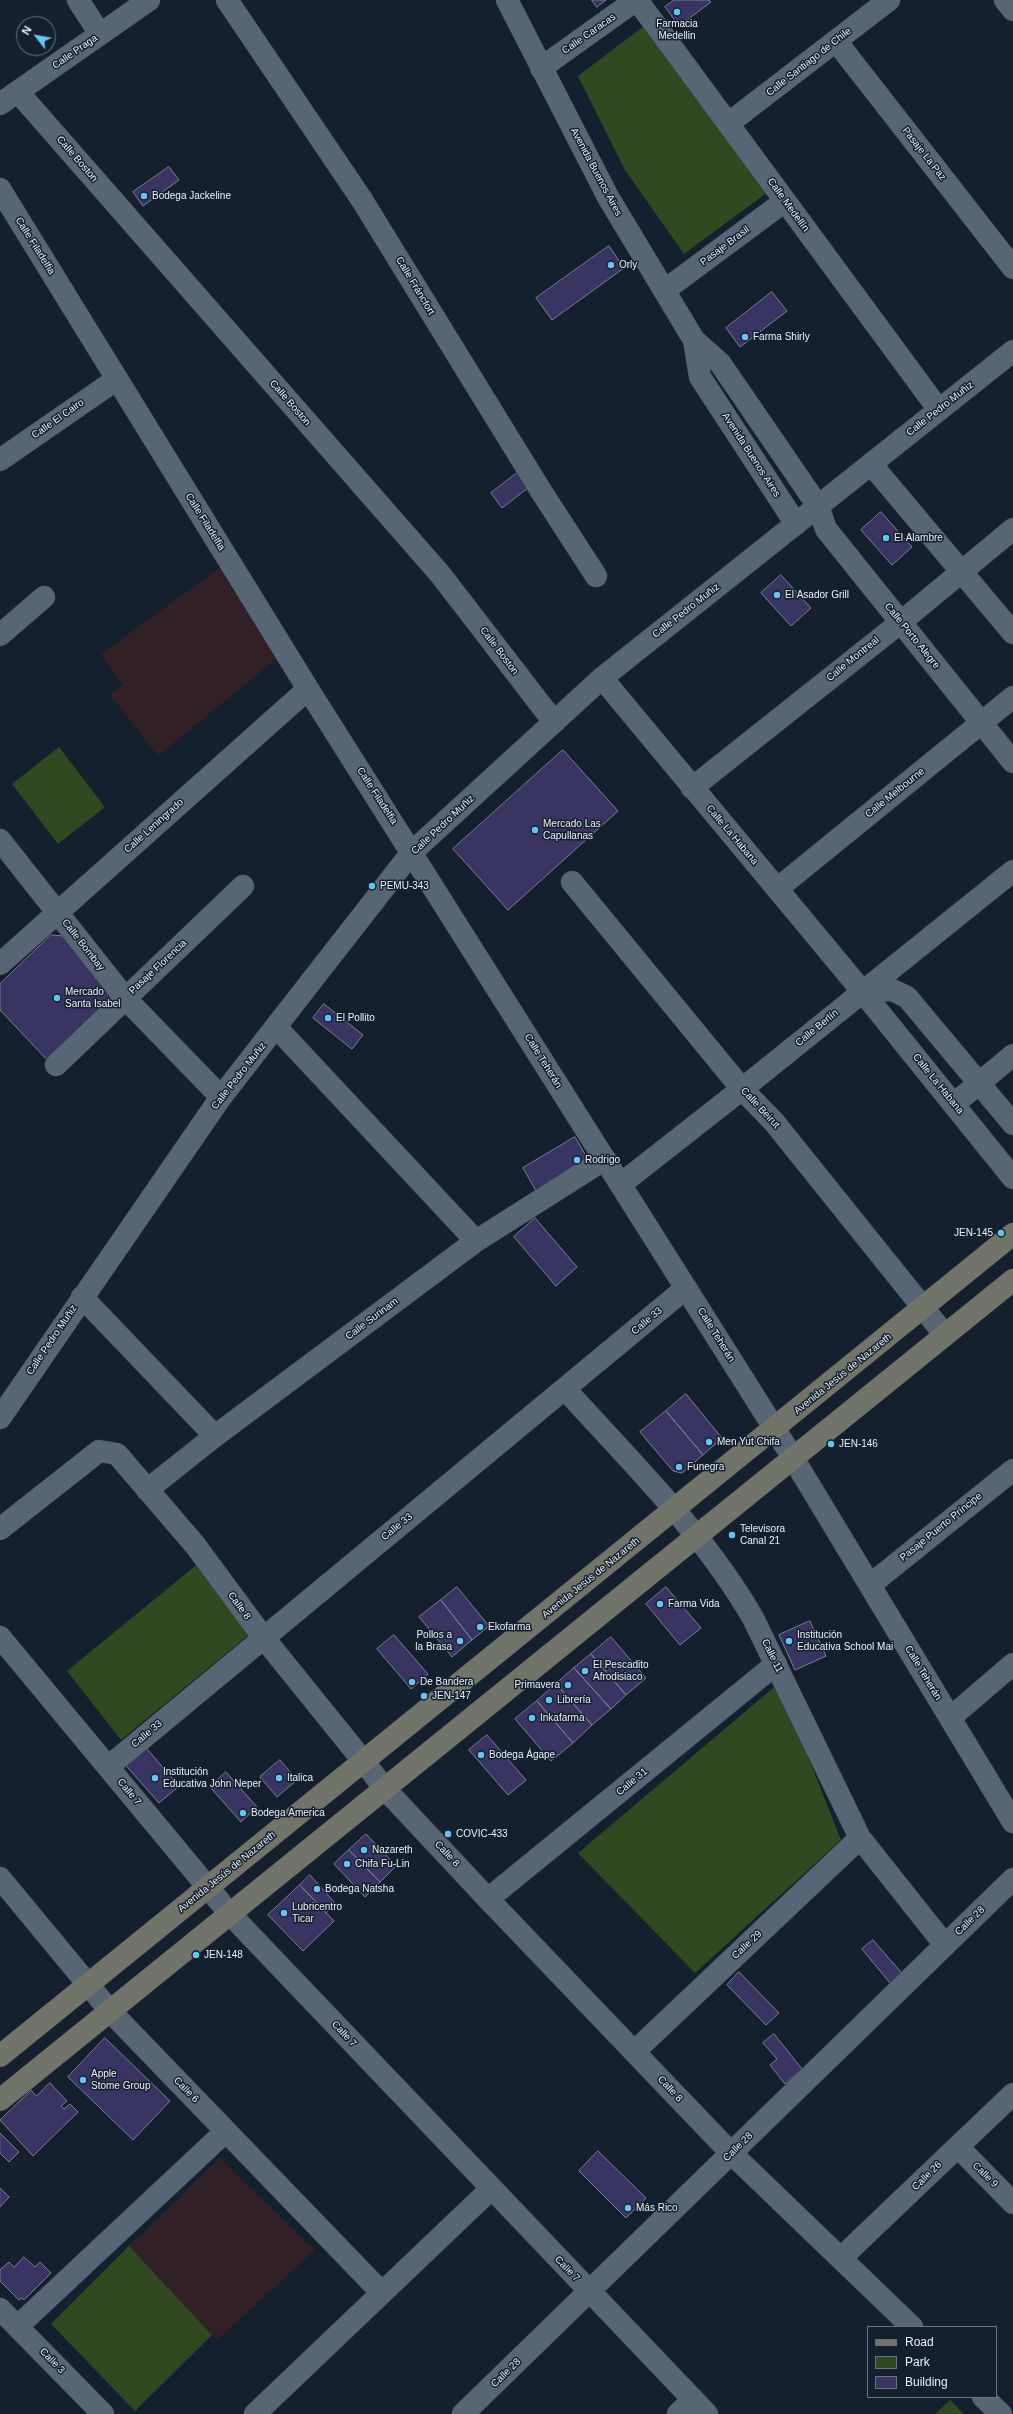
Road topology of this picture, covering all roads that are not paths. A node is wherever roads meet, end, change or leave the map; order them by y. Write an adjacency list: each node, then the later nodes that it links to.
1 (78, 0): 9 (street)
2 (149, 0): 9 (street, Calle Praga)
3 (227, 0): 29 (street, Calle Fráncfort)
4 (507, 0): 11 (street, Avenida Buenos Aires)
5 (637, 0): 11 (street, Calle Caracas); 14 (street, Calle Medellín)
6 (889, 0): 10 (street, Calle Santiago de Chile)
7 (1005, 0): 8 (street)
8 (1013, 10)
9 (100, 34): 12 (street, Calle Praga)
10 (836, 41): 14 (street, Calle Santiago de Chile); 17 (street, Pasaje La Paz)
11 (541, 68): 18 (street, Avenida Buenos Aires)
12 (18, 92): 13 (street, Calle Praga); 37 (street, Calle Boston)
13 (0, 104)
14 (729, 123): 16 (street, Calle Medellín)
15 (0, 190): 21 (street, Calle Filadelfia)
16 (785, 201): 18 (street, Pasaje Brasil); 22 (street, Calle Medellín)
17 (1013, 268)
18 (665, 290): 19 (street, Avenida Buenos Aires)
19 (694, 340): 25 (street, Avenida Buenos Aires); 26 (street, Avenida Buenos Aires)
20 (1013, 351): 22 (street, Calle Pedro Muñiz)
21 (117, 378): 23 (street, Calle El Cairo); 35 (street, Calle Filadelfia)
22 (938, 410): 24 (street, Calle Pedro Muñiz)
23 (0, 460)
24 (871, 464): 25 (street, Calle Pedro Muñiz); 28 (street)
25 (818, 506): 26 (street, Calle Pedro Muñiz); 31 (street, Calle Porto Alegre)
26 (796, 524): 34 (street, Calle Pedro Muñiz)
27 (1013, 529): 28 (street, Calle Montreal)
28 (962, 570): 31 (street, Calle Montreal); 32 (street)
29 (596, 576)
30 (44, 597): 33 (street)
31 (901, 622): 38 (street, Calle Porto Alegre); 40 (street, Calle Montreal)
32 (1013, 632)
33 (0, 634)
34 (602, 678): 37 (street, Calle Pedro Muñiz); 40 (street, Calle La Habana)
35 (308, 689): 42 (street, Calle Filadelfia); 47 (street, Calle Leningrado)
36 (1013, 697): 38 (street, Calle Melbourne)
37 (554, 722): 42 (street, Calle Pedro Muñiz)
38 (981, 722): 39 (street, Calle Porto Alegre); 46 (street, Calle Melbourne)
39 (1013, 762)
40 (692, 788): 46 (street, Calle La Habana)
41 (0, 840): 47 (street, Calle Bombay)
42 (412, 852): 51 (street, Calle Pedro Muñiz); 59 (street, Calle Teherán)
43 (1013, 871): 49 (street, Calle Berlín)
44 (572, 882): 55 (street, Calle Beirut)
45 (243, 886): 50 (street, Pasaje Florencia)
46 (777, 888): 49 (street, Calle La Habana)
47 (57, 912): 48 (street, Calle Leningrado); 50 (street, Calle Bombay)
48 (0, 964)
49 (862, 991): 54 (street); 55 (street, Calle Berlín); 57 (street, Calle La Habana)
50 (125, 998): 53 (street, Pasaje Florencia); 56 (street, Calle Bombay)
51 (277, 1028): 56 (street, Calle Pedro Muñiz); 63 (street)
52 (1013, 1055): 54 (street)
53 (56, 1065)
54 (980, 1083): 57 (street); 58 (street)
55 (742, 1089): 61 (street, Calle Berlín); 67 (street, Calle Beirut)
56 (221, 1097): 66 (street, Calle Pedro Muñiz)
57 (954, 1104): 60 (street, Calle La Habana)
58 (1013, 1124)
59 (605, 1159): 61 (street, Calle Teherán); 63 (street, Calle Surinam)
60 (1013, 1178)
61 (621, 1184): 65 (street, Calle Teherán)
62 (1013, 1234): 67 (main road, Avenida Jesús de Nazareth)
63 (476, 1241): 72 (street, Calle Surinam)
64 (1013, 1280): 68 (main road)
65 (686, 1288): 69 (street, Calle 33); 71 (street, Calle Teherán)
66 (82, 1297): 70 (street, Calle Pedro Muñiz); 72 (street)
67 (923, 1308): 68 (street, Calle Beirut); 71 (main road, Avenida Jesús de Nazareth)
68 (945, 1335): 73 (main road)
69 (565, 1389): 76 (street, Calle 11); 81 (street, Calle 33)
70 (0, 1418)
71 (775, 1429): 73 (street, Calle Teherán); 76 (main road, Avenida Jesús de Nazareth)
72 (215, 1436): 75 (street, Calle Surinam)
73 (793, 1458): 78 (main road); 79 (street, Calle Teherán)
74 (1013, 1470): 79 (street, Pasaje Puerto Príncipe)
75 (147, 1490): 77 (street, Calle 8); 81 (street, Calle 8)
76 (675, 1511): 78 (street, Calle 11); 85 (main road, Avenida Jesús de Nazareth)
77 (0, 1529)
78 (696, 1537): 82 (street, Calle 11); 87 (main road)
79 (870, 1585): 84 (street, Calle Teherán)
80 (0, 1637): 86 (street, Calle 7)
81 (263, 1637): 85 (street, Calle 8); 86 (street, Calle 33)
82 (776, 1664): 89 (street, Calle 11); 93 (street, Calle 31)
83 (1013, 1664): 84 (street)
84 (950, 1718): 88 (street, Calle Teherán)
85 (364, 1762): 87 (street, Calle 8); 92 (main road, Avenida Jesús de Nazareth)
86 (108, 1767): 92 (street, Calle 7)
87 (385, 1789): 93 (street, Calle 8); 94 (main road)
88 (1013, 1822)
89 (860, 1838): 95 (street, Calle 11); 98 (street, Calle 29)
90 (1013, 1879): 95 (street, Calle 28)
91 (2, 1886): 96 (street, Calle 6)
92 (208, 1888): 94 (street, Calle 7); 96 (main road, Avenida Jesús de Nazareth)
93 (488, 1899): 98 (street, Calle 8)
94 (230, 1914): 97 (main road); 105 (street, Calle 7)
95 (945, 1945): 104 (street, Calle 28)
96 (88, 1985): 97 (street, Calle 6); 99 (main road, Avenida Jesús de Nazareth)
97 (110, 2011): 101 (main road); 102 (street, Calle 6)
98 (634, 2051): 104 (street, Calle 8)
99 (0, 2056)
100 (1013, 2094): 103 (street, Calle 26)
101 (0, 2100)
102 (225, 2132): 109 (street, Calle 6); 111 (street)
103 (958, 2147): 106 (street, Calle 9); 107 (street, Calle 26)
104 (731, 2153): 107 (street, Calle 8); 108 (street, Calle 28)
105 (490, 2189): 108 (street, Calle 7); 109 (street)
106 (1013, 2203)
107 (841, 2258): 112 (street, Calle 8)
108 (589, 2291): 114 (street, Calle 7); 117 (street, Calle 28)
109 (382, 2293): 116 (street)
110 (0, 2308): 111 (street, Calle 3)
111 (18, 2326): 115 (street, Calle 3)
112 (911, 2326)
113 (984, 2398): 118 (street)
114 (692, 2409)
115 (103, 2414)
116 (254, 2414)
117 (463, 2414)
118 (1001, 2414)

